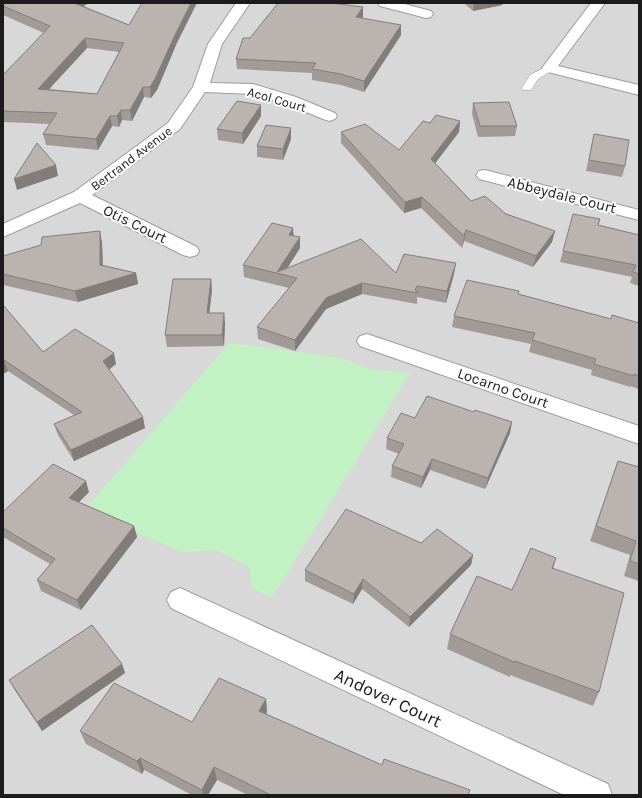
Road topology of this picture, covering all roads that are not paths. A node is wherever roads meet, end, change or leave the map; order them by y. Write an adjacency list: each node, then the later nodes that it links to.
1 (242, 3): 7 (street, Bertrand Avenue)
2 (385, 3): 4 (street)
3 (598, 3): 5 (street)
4 (426, 14)
5 (549, 68): 8 (lane); 9 (street)
6 (639, 74): 9 (street)
7 (201, 86): 10 (street, Acol Court); 12 (street, Bertrand Avenue)
8 (527, 88)
9 (635, 89)
10 (329, 116)
11 (485, 175): 13 (street, Abbeydale Court)
12 (80, 196): 14 (street, Bertrand Avenue); 15 (street, Otis Court)
13 (639, 215)
14 (3, 231)
15 (190, 251)
16 (367, 341): 17 (street, Locarno Court)
17 (639, 434)
18 (180, 600): 19 (street, Andover Court)
19 (597, 795)

